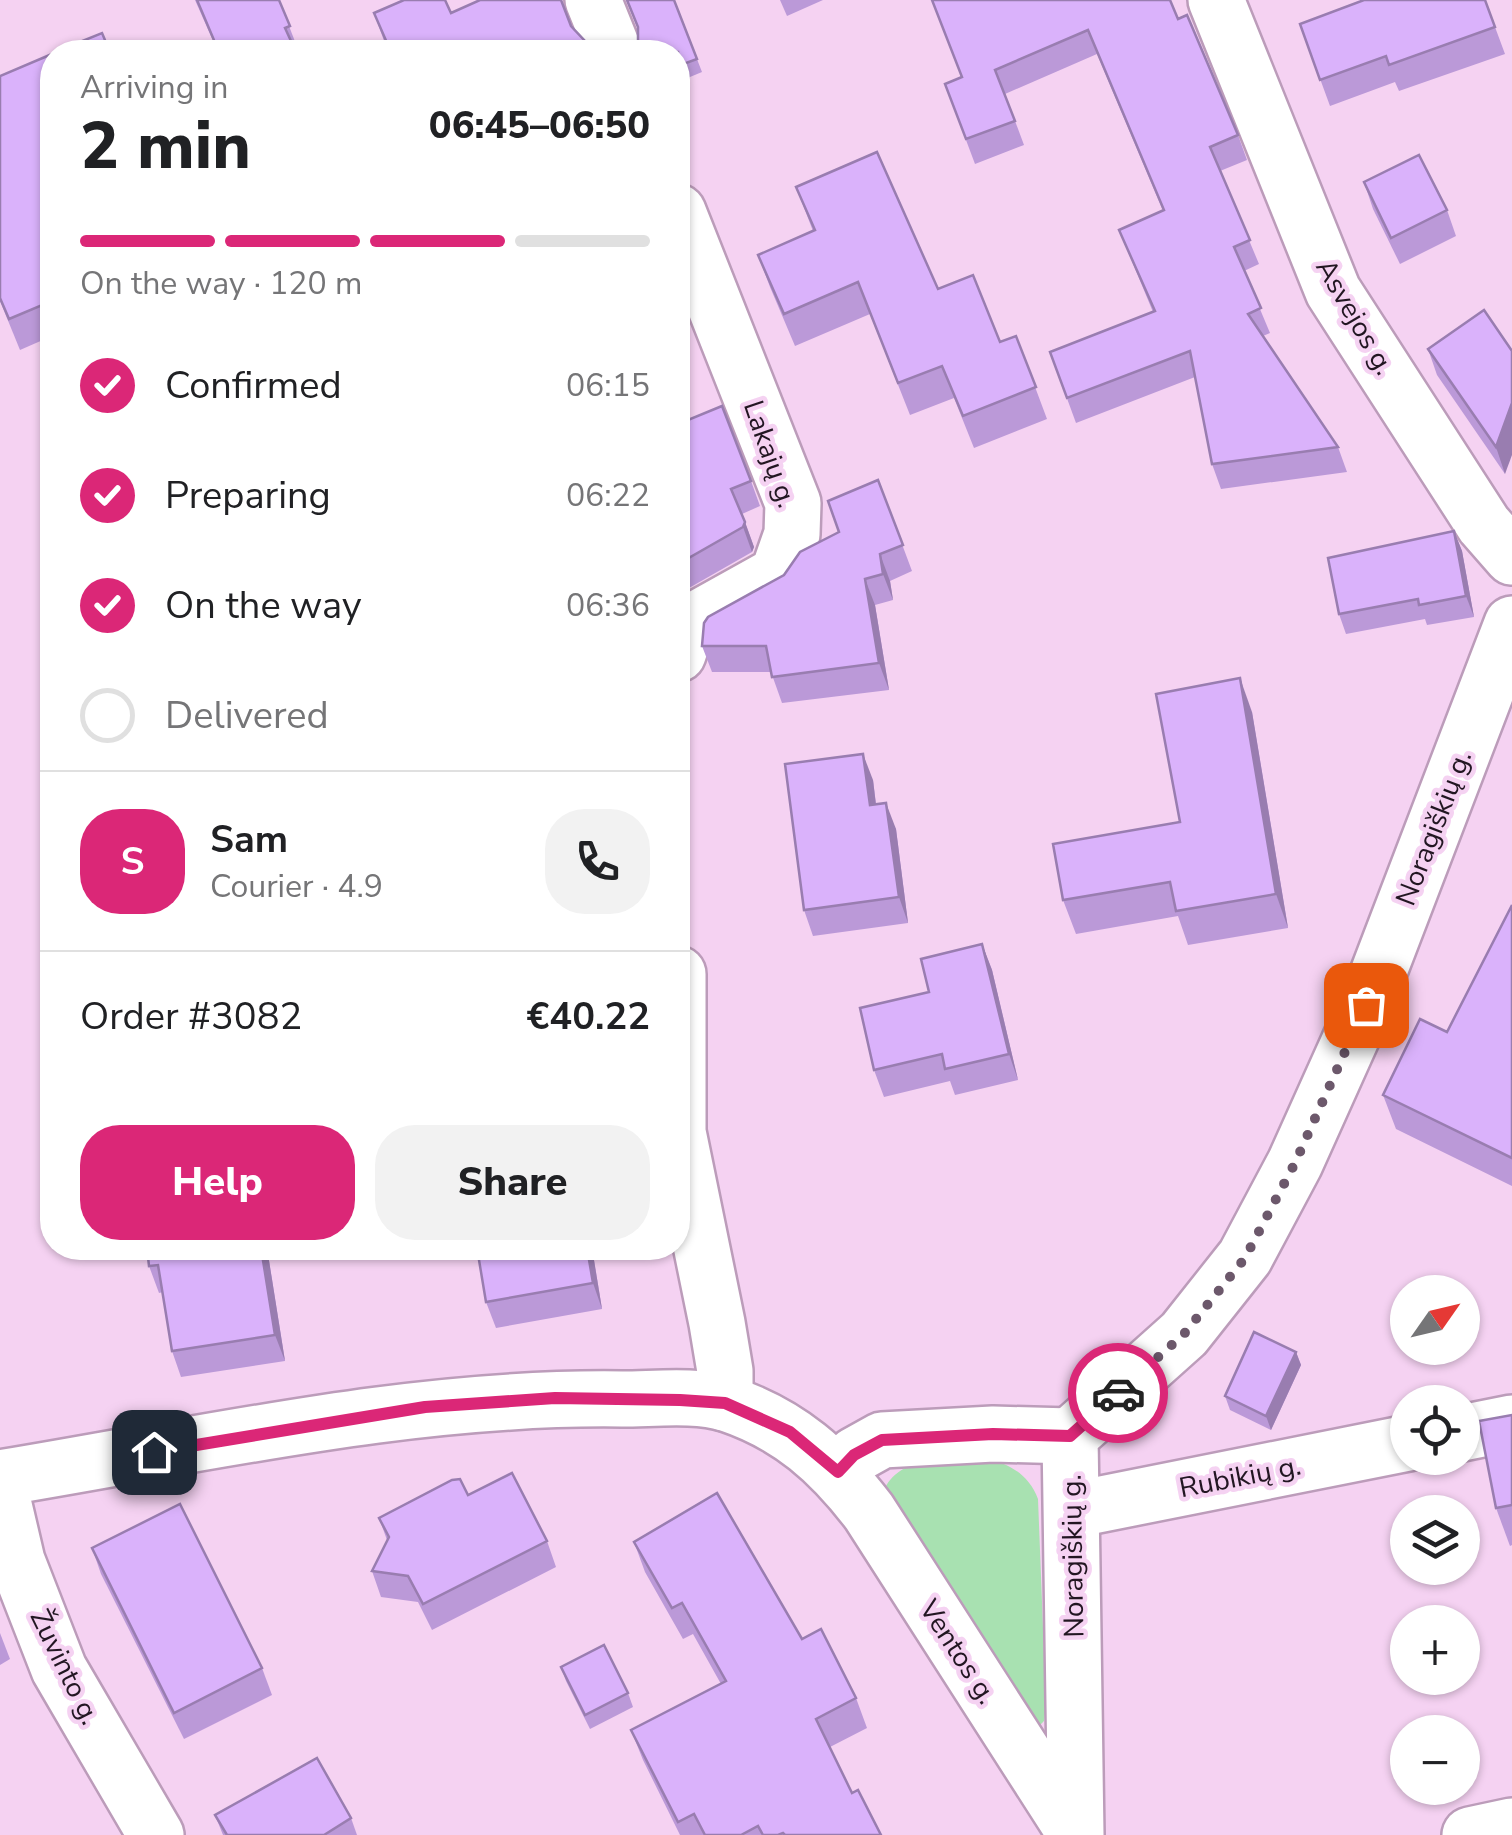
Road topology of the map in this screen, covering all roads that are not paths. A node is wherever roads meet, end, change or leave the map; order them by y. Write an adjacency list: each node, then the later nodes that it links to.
1 (594, 0): 3 (street)
2 (1216, 0): 5 (street, Asvejos g.)
3 (609, 40)
4 (690, 242): 7 (street, Lakajų g.)
5 (1512, 557)
6 (1512, 624): 12 (street, Noragiškių g.)
7 (690, 628)
8 (690, 1189): 9 (street)
9 (725, 1403): 14 (street, Ventos g.); 15 (street, Ventos g.)
10 (1512, 1423): 11 (street)
11 (1480, 1429)
12 (1070, 1436): 14 (street); 17 (street, Noragiškių g.)
13 (1390, 1448): 17 (street, Rubikių g.)
14 (838, 1472): 19 (street, Ventos g.)
15 (0, 1478)
16 (0, 1488): 20 (street, Žuvinto g.)
17 (1072, 1510): 19 (street, Noragiškių g.)
18 (1512, 1826): 21 (street)
19 (1076, 1834)
20 (156, 1835)
21 (1470, 1835)

